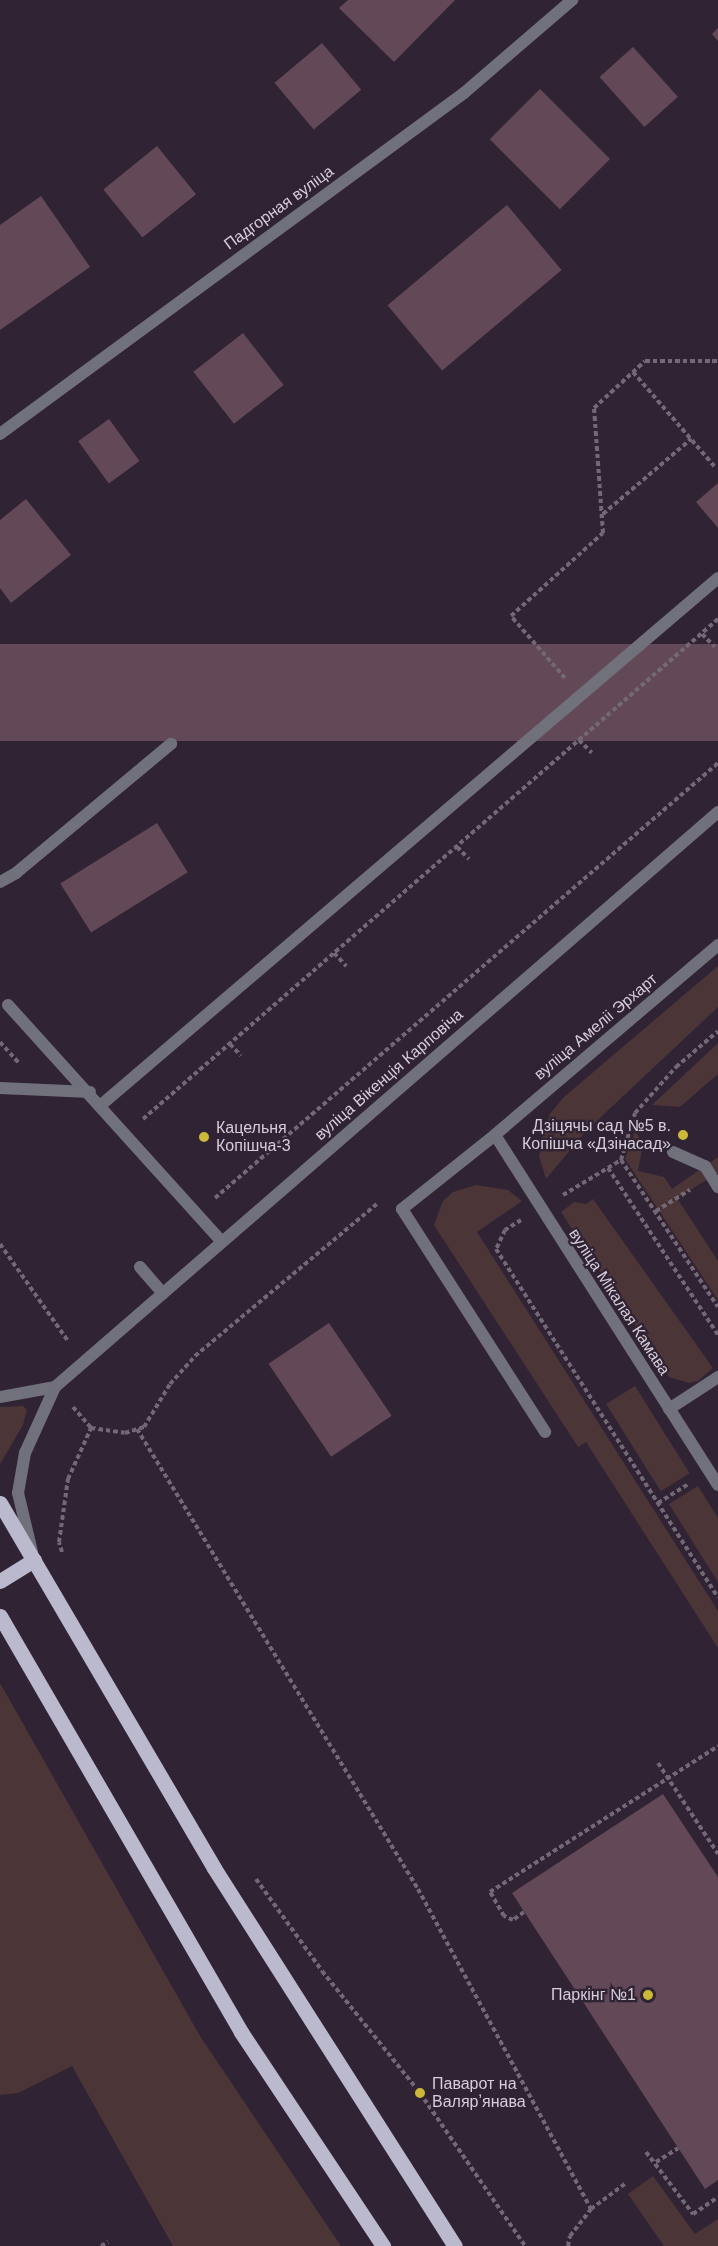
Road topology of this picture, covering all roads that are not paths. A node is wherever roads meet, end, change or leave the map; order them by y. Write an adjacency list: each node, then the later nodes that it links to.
1 (572, 0): 2 (street, Падгорная вуліца)
2 (0, 434)
3 (718, 578): 11 (street)
4 (171, 744): 6 (street)
5 (718, 812): 15 (street, вуліца Вікенція Карповіча)
6 (0, 882)
7 (718, 945): 12 (street, вуліца Амеліі Эрхарт)
8 (8, 1005): 10 (street)
9 (0, 1088): 10 (street)
10 (90, 1092): 11 (street)
11 (101, 1105): 15 (street)
12 (495, 1135): 21 (street, вуліца Мікалая Камава); 22 (street, вуліца Амеліі Эрхарт)
13 (673, 1152): 14 (street)
14 (715, 1181)
15 (222, 1242): 17 (street, вуліца Вікенція Карповіча)
16 (140, 1267): 17 (street)
17 (164, 1293): 19 (street, вуліца Вікенція Карповіча)
18 (718, 1377): 21 (street)
19 (55, 1387): 20 (street); 25 (street)
20 (0, 1397)
21 (669, 1409): 23 (street, вуліца Мікалая Камава)
22 (546, 1432)
23 (718, 1485)
24 (0, 1503): 25 (main road)
25 (34, 1560): 26 (main road); 29 (main road)
26 (0, 1581)
27 (0, 1616): 28 (main road)
28 (382, 2246)
29 (455, 2246)

